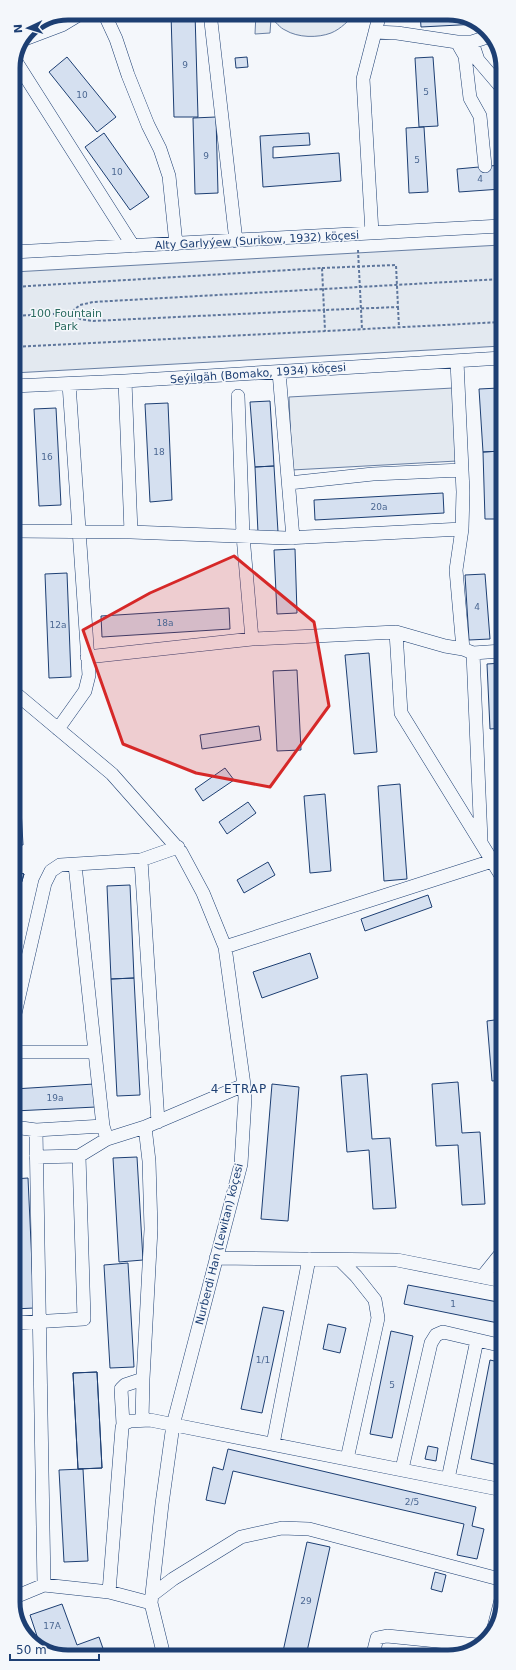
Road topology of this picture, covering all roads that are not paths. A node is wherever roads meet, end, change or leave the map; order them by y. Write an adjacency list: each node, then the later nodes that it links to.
1 (70, 20): 5 (street)
2 (107, 20): 16 (street)
3 (211, 20): 15 (street)
4 (378, 20): 6 (street)
5 (48, 30)
6 (375, 32): 8 (street); 14 (street)
7 (485, 38): 9 (street)
8 (457, 42): 9 (street); 12 (street)
9 (472, 42): 11 (street)
10 (20, 68): 17 (street)
11 (496, 81)
12 (485, 166)
13 (496, 226): 14 (street, Alty Garlyýew (Surikow, 1932) köçesi)
14 (372, 233): 15 (street, Alty Garlyýew (Surikow, 1932) köçesi)
15 (236, 241): 16 (street, Alty Garlyýew (Surikow, 1932) köçesi)
16 (176, 244): 17 (street, Alty Garlyýew (Surikow, 1932) köçesi)
17 (133, 246): 18 (street, Alty Garlyýew (Surikow, 1932) köçesi)
18 (20, 252)
19 (496, 358): 20 (street, Seýilgäh (Bomako, 1934) köçesi)
20 (457, 361): 21 (street, Seýilgäh (Bomako, 1934) köçesi); 26 (street)
21 (279, 372): 22 (street, Seýilgäh (Bomako, 1934) köçesi); 27 (street)
22 (126, 381): 23 (street, Seýilgäh (Bomako, 1934) köçesi); 31 (street)
23 (68, 384): 24 (street, Seýilgäh (Bomako, 1934) köçesi); 30 (street)
24 (20, 386)
25 (238, 396): 32 (street)
26 (462, 470): 27 (street); 28 (street)
27 (289, 483): 33 (street)
28 (462, 529): 33 (street); 36 (street)
29 (20, 530): 30 (street)
30 (78, 531): 31 (street); 38 (street)
31 (131, 532): 32 (street)
32 (243, 536): 33 (street); 35 (street)
33 (294, 538)
34 (396, 632): 35 (street); 36 (street); 41 (street)
35 (252, 639): 38 (street)
36 (468, 651): 37 (street); 41 (street)
37 (496, 651)
38 (87, 657): 40 (street)
39 (20, 697): 40 (street, Nurberdi Han (Lewitan) köçesi)
40 (58, 729): 42 (street, Nurberdi Han (Lewitan) köçesi)
41 (481, 841): 44 (street)
42 (178, 847): 43 (street); 47 (street, Nurberdi Han (Lewitan) köçesi)
43 (140, 860): 45 (street); 52 (street)
44 (492, 861): 46 (street); 47 (street)
45 (75, 865): 48 (street); 50 (street)
46 (496, 867)
47 (225, 947): 51 (street, Nurberdi Han (Lewitan) köçesi)
48 (20, 992)
49 (20, 1052): 50 (street)
50 (95, 1052): 56 (street)
51 (244, 1085): 52 (street); 59 (street, Nurberdi Han (Lewitan) köçesi)
52 (158, 1122): 53 (street)
53 (145, 1127): 56 (street); 69 (street)
54 (20, 1128): 55 (street)
55 (36, 1130): 56 (street); 58 (street)
56 (105, 1132): 57 (street)
57 (79, 1156): 58 (street); 65 (street)
58 (36, 1157): 65 (street)
59 (216, 1258): 60 (street); 72 (street, Nurberdi Han (Lewitan) köçesi)
60 (309, 1259): 61 (street); 73 (street)
61 (340, 1260): 63 (street); 74 (street)
62 (496, 1260): 63 (street)
63 (482, 1277): 64 (street)
64 (496, 1280)
65 (39, 1321): 66 (street); 79 (street)
66 (20, 1323)
67 (477, 1340): 68 (street); 75 (street); 76 (street)
68 (496, 1344)
69 (143, 1379): 70 (street); 71 (street)
70 (142, 1420): 71 (street); 72 (street)
71 (123, 1424): 80 (street)
72 (173, 1425): 73 (street); 82 (street, Nurberdi Han (Lewitan) köçesi)
73 (273, 1444): 74 (street)
74 (347, 1459): 75 (street)
75 (402, 1469): 76 (street)
76 (448, 1479): 77 (street)
77 (496, 1489)
78 (496, 1578): 82 (street)
79 (44, 1586): 80 (street); 81 (street)
80 (109, 1592): 82 (street)
81 (20, 1595)
82 (152, 1599): 84 (street, Nurberdi Han (Lewitan) köçesi)
83 (470, 1644): 85 (street)
84 (163, 1650)
85 (374, 1650)

